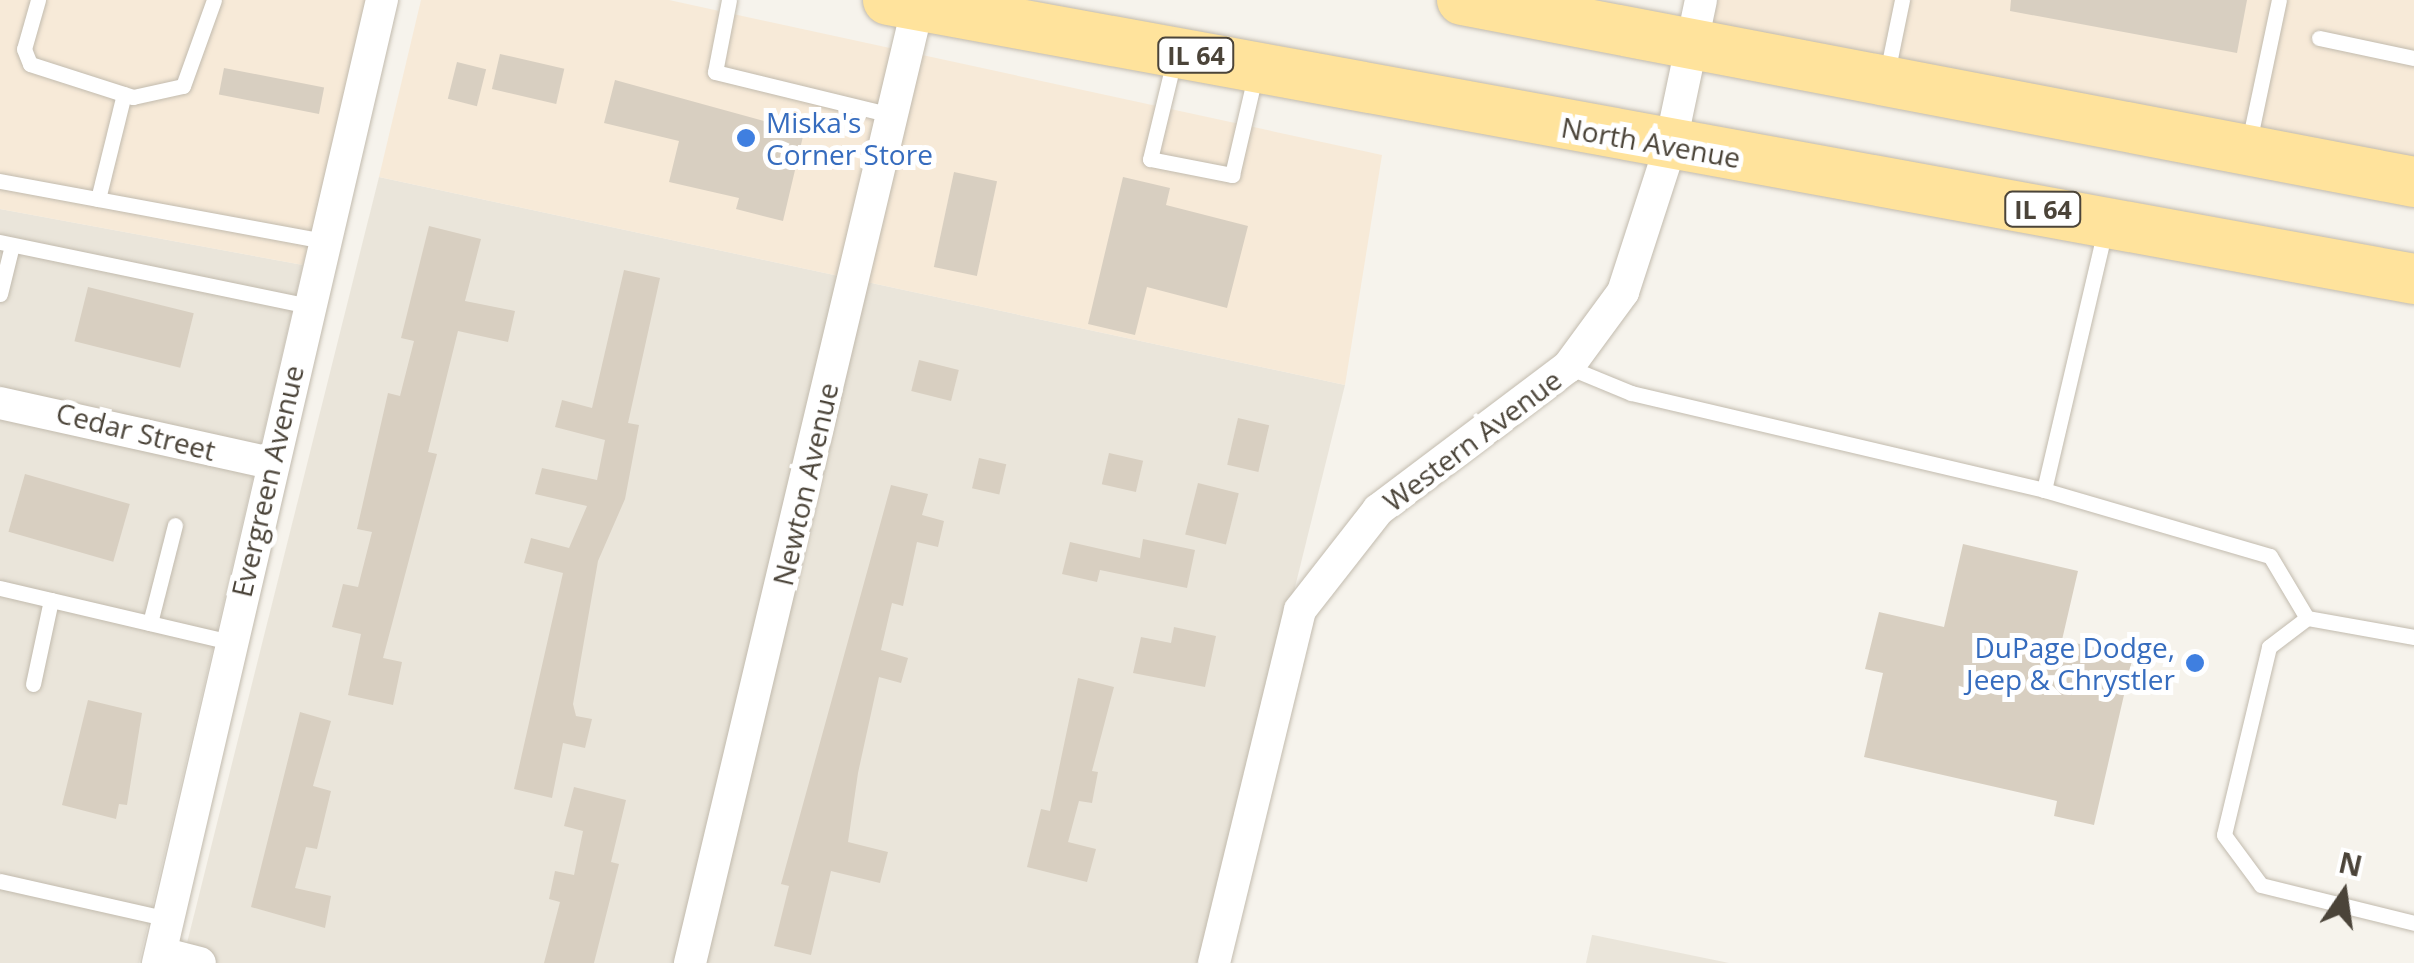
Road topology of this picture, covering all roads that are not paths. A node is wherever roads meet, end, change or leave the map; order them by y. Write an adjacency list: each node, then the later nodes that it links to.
1 (38, 0): 15 (lane)
2 (214, 0): 15 (lane)
3 (382, 0): 23 (street, Evergreen Avenue)
4 (729, 0): 16 (lane)
5 (1462, 0): 9 (main road)
6 (1902, 0): 14 (lane)
7 (2278, 0): 18 (lane)
8 (903, 3): 11 (main road, North Avenue / IL 64); 16 (street, Newton Avenue)
9 (1697, 22): 14 (main road); 17 (street, Western Avenue)
10 (2319, 38): 12 (lane)
11 (1176, 51): 13 (main road, North Avenue / IL 64); 13 (lane)
12 (2414, 58)
13 (1257, 67): 17 (main road, North Avenue / IL 64)
14 (1885, 82): 18 (main road)
15 (124, 94): 21 (lane)
16 (892, 115): 45 (street, Newton Avenue)
17 (1670, 147): 22 (main road, North Avenue / IL 64); 28 (street, Western Avenue)
18 (2247, 151): 20 (main road)
19 (0, 181): 21 (lane)
20 (2414, 182)
21 (98, 200): 23 (lane)
22 (2107, 220): 25 (main road, North Avenue / IL 64); 31 (lane)
23 (323, 241): 27 (street, Evergreen Avenue)
24 (6, 243): 26 (lane); 27 (lane)
25 (2414, 279)
26 (0, 294)
27 (308, 306): 30 (street, Evergreen Avenue)
28 (1568, 368): 31 (lane); 46 (street, Western Avenue)
29 (0, 403): 30 (street, Cedar Street)
30 (271, 464): 38 (street, Evergreen Avenue)
31 (2044, 490): 35 (lane)
32 (176, 526): 36 (lane)
33 (0, 588): 34 (lane)
34 (50, 600): 36 (lane); 39 (lane)
35 (2307, 618): 37 (lane); 42 (lane)
36 (150, 624): 38 (lane)
37 (2414, 637)
38 (230, 642): 41 (street, Evergreen Avenue)
39 (33, 684)
40 (0, 881): 41 (lane)
41 (168, 919): 43 (street, Evergreen Avenue)
42 (2414, 923)
43 (159, 958): 44 (street)
44 (200, 963)
45 (690, 963)
46 (1214, 963)

